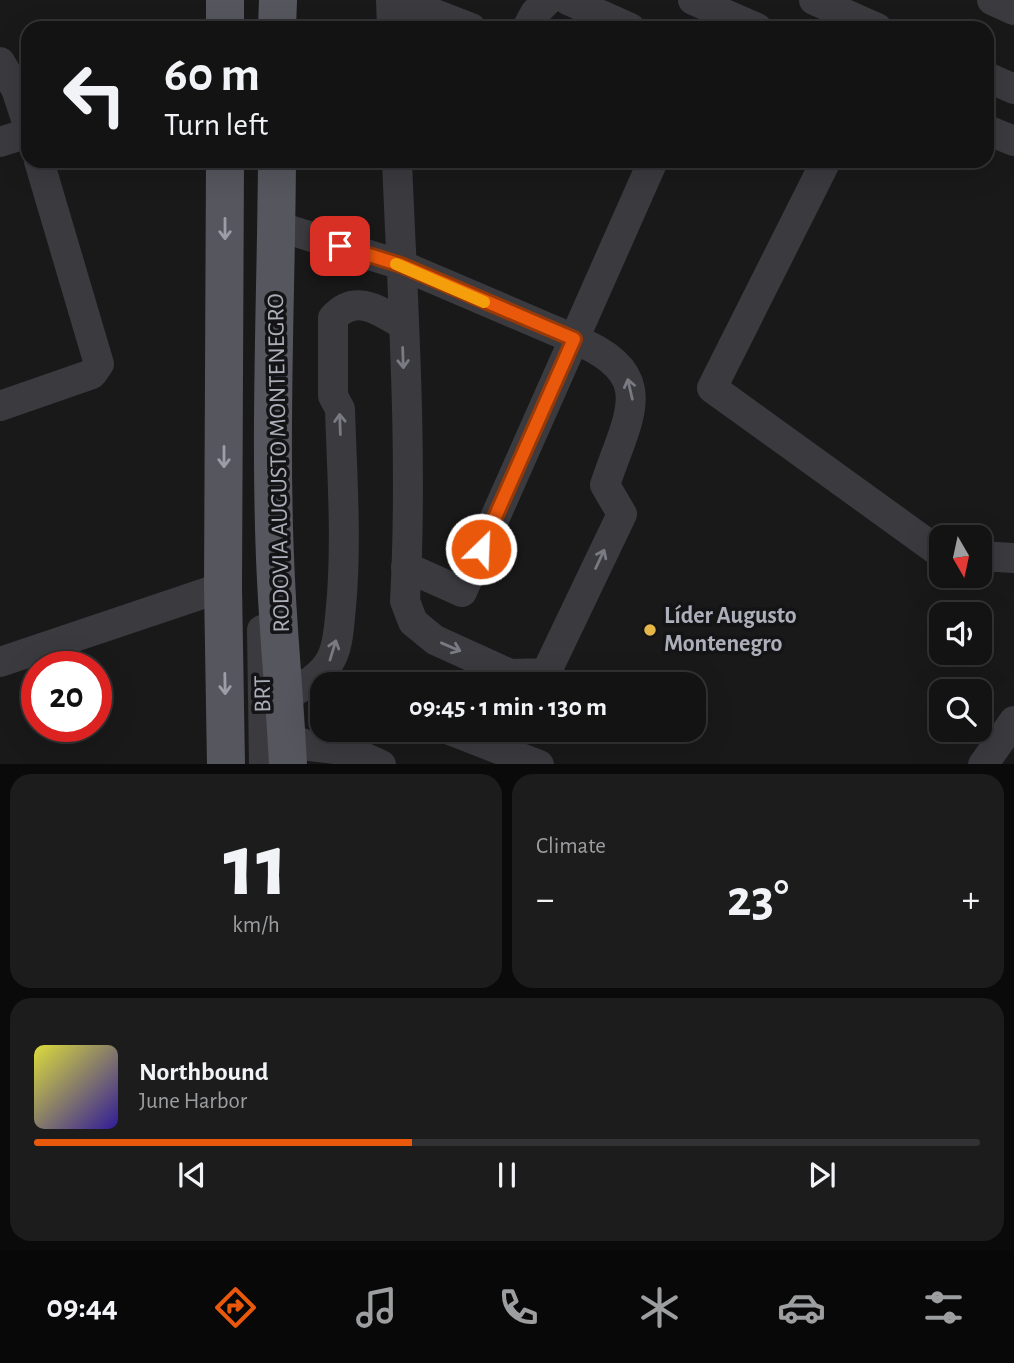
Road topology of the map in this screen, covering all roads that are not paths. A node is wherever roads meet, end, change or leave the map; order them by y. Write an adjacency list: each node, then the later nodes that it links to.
1 (225, 0): 12 (main road)
2 (259, 0): 13 (street)
3 (278, 0): 14 (main road)
4 (391, 0): 15 (street)
5 (399, 0): 16 (street)
6 (548, 0): 17 (street)
7 (568, 0): 18 (street)
8 (693, 0): 19 (street)
9 (814, 0): 20 (street)
10 (992, 0): 11 (street)
11 (1014, 10)
12 (225, 21)
13 (259, 21)
14 (277, 21)
15 (392, 21)
16 (453, 21)
17 (531, 21)
18 (614, 21)
19 (741, 21)
20 (853, 21)
21 (0, 62): 24 (street)
22 (994, 80): 23 (street)
23 (1014, 89)
24 (21, 104)
25 (994, 133): 27 (street)
26 (21, 135): 28 (street)
27 (1014, 141)
28 (0, 142)
29 (41, 168): 40 (street)
30 (225, 168): 45 (main road, one-way to 45)
31 (260, 168): 50 (street, BRT)
32 (277, 168): 36 (main road, RODOVIA AUGUSTO MONTENEGRO)
33 (397, 168): 37 (street)
34 (650, 168): 39 (street)
35 (822, 168): 41 (street)
36 (276, 226): 37 (street); 47 (main road, RODOVIA AUGUSTO MONTENEGRO)
37 (401, 265): 38 (street); 39 (street)
38 (402, 324): 44 (street, one-way to 44); 47 (street, one-way to 38)
39 (574, 339): 44 (street); 44 (street, one-way to 39)
40 (0, 406)
41 (929, 545)
42 (992, 557): 43 (street)
43 (1014, 558)
44 (406, 567)
45 (223, 587): 46 (street); 51 (main road, one-way to 51)
46 (0, 663)
47 (305, 689): 50 (main road, RODOVIA AUGUSTO MONTENEGRO)
48 (1014, 721): 54 (street)
49 (481, 742): 53 (street)
50 (280, 756): 52 (street)
51 (226, 764)
52 (379, 764)
53 (536, 764)
54 (984, 764)

